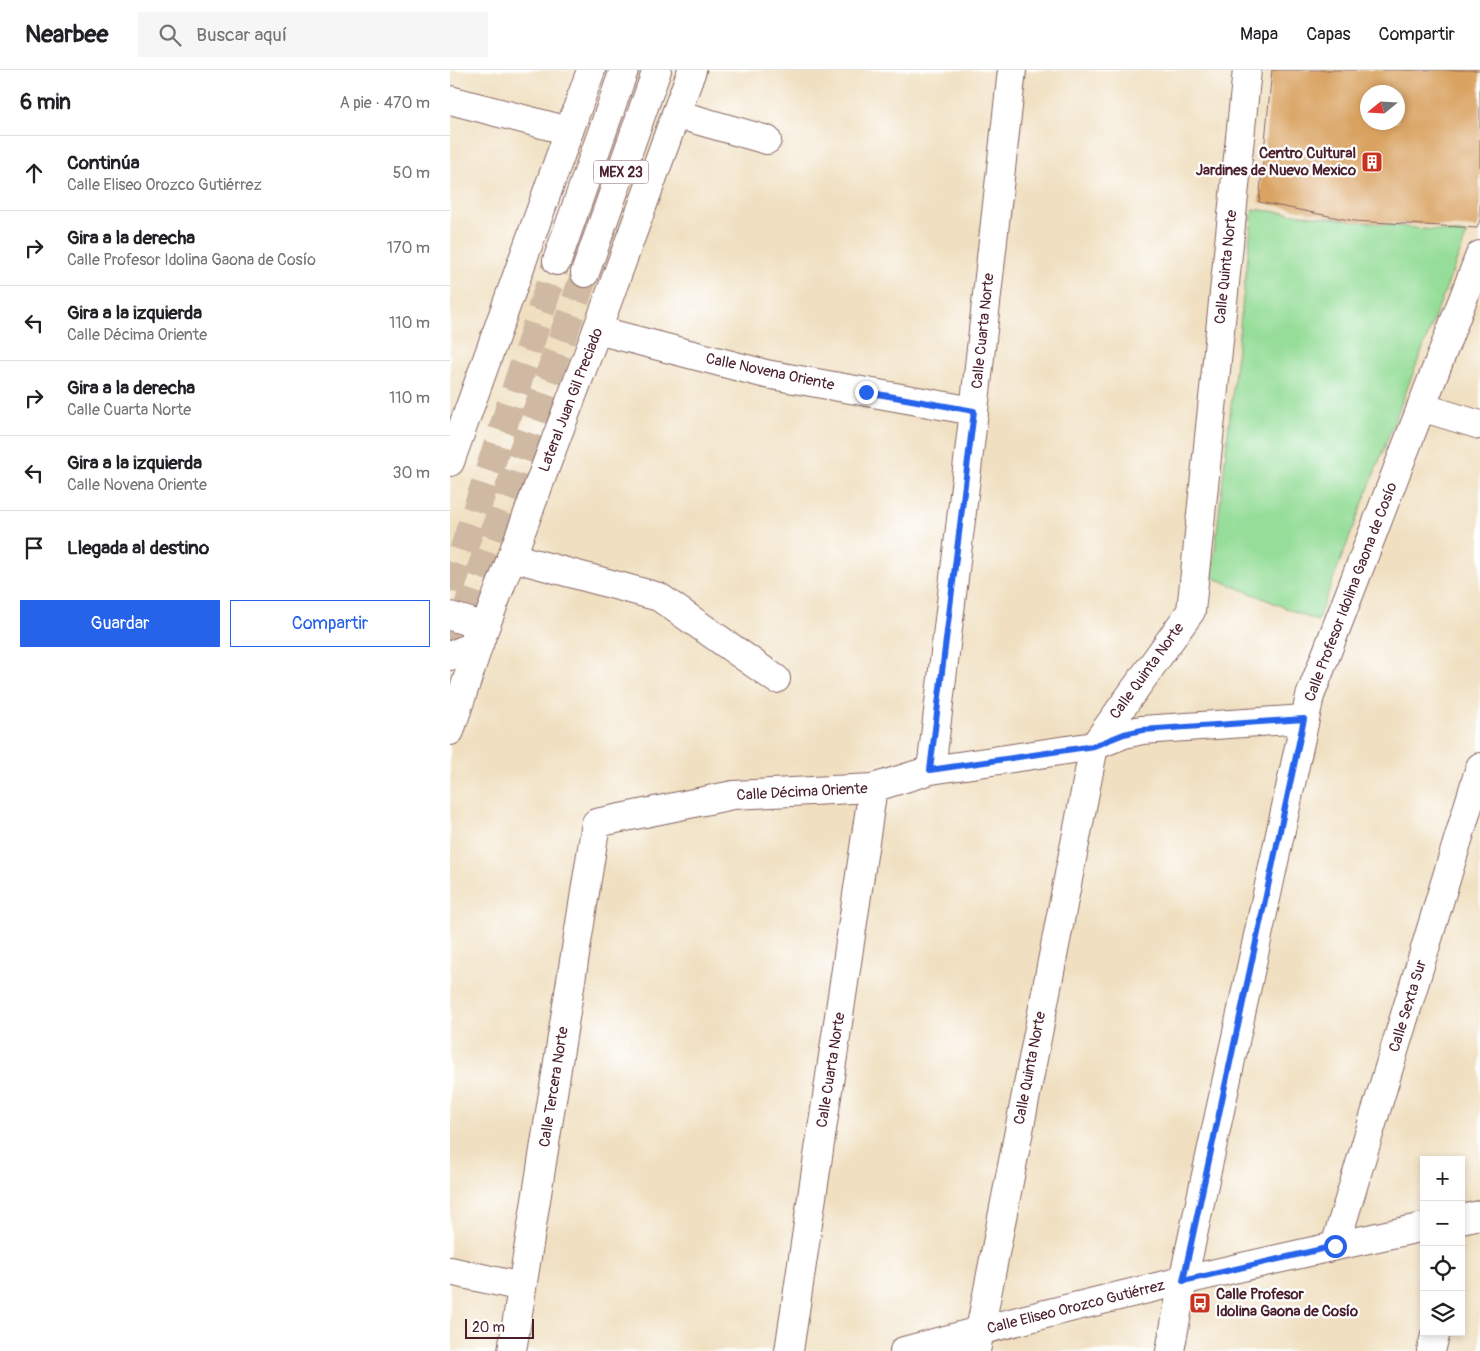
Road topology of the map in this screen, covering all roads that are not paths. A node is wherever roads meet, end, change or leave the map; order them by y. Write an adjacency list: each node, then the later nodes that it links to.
1 (591, 70): 9 (street)
2 (624, 70): 12 (street, MEX 23)
3 (657, 70): 13 (street, MEX 23)
4 (692, 70): 8 (street, Lateral Juan Gil Preciado)
5 (1012, 70): 16 (street, Calle Cuarta Norte)
6 (1247, 70): 26 (street, Calle Quinta Norte)
7 (450, 100): 9 (street)
8 (676, 114): 10 (street); 14 (street, Lateral Juan Gil Preciado)
9 (569, 131): 18 (street)
10 (767, 140)
11 (1480, 255): 15 (street, Calle Profesor Idolina Gaona de Cosío)
12 (557, 261)
13 (586, 273)
14 (598, 330): 16 (street, Calle Novena Oriente); 19 (street, Lateral Juan Gil Preciado)
15 (1421, 407): 17 (street); 24 (street, Calle Profesor Idolina Gaona de Cosío)
16 (974, 411): 28 (street, Calle Cuarta Norte)
17 (1480, 425)
18 (450, 462)
19 (511, 557): 21 (street, Lateral Juan Gil Preciado); 23 (street)
20 (450, 616): 21 (street)
21 (480, 641): 22 (street); 25 (street, Lateral Juan Gil Preciado)
22 (450, 656)
23 (776, 679)
24 (1304, 719): 26 (street, Calle Décima Oriente); 34 (street, Calle Profesor Idolina Gaona de Cosío)
25 (450, 731)
26 (1094, 746): 28 (street, Calle Décima Oriente); 37 (street, Calle Quinta Norte)
27 (1480, 767): 32 (street, Calle Sexta Sur)
28 (930, 770): 29 (street, Calle Décima Oriente)
29 (873, 788): 30 (street, Calle Décima Oriente); 39 (street, Calle Cuarta Norte)
30 (596, 823): 35 (street, Calle Tercera Norte)
31 (1420, 1228): 32 (street, Calle Eliseo Orozco Gutiérrez)
32 (1335, 1246): 34 (street, Calle Eliseo Orozco Gutiérrez)
33 (450, 1271): 35 (street)
34 (1183, 1281): 37 (street, Calle Eliseo Orozco Gutiérrez); 41 (street, Calle Profesor Idolina Gaona de Cosío)
35 (522, 1287): 38 (street, Calle Tercera Norte)
36 (1435, 1336): 42 (street)
37 (977, 1341): 40 (street, Calle Eliseo Orozco Gutiérrez)
38 (512, 1351)
39 (789, 1351)
40 (904, 1351)
41 (1170, 1351)
42 (1431, 1351)

